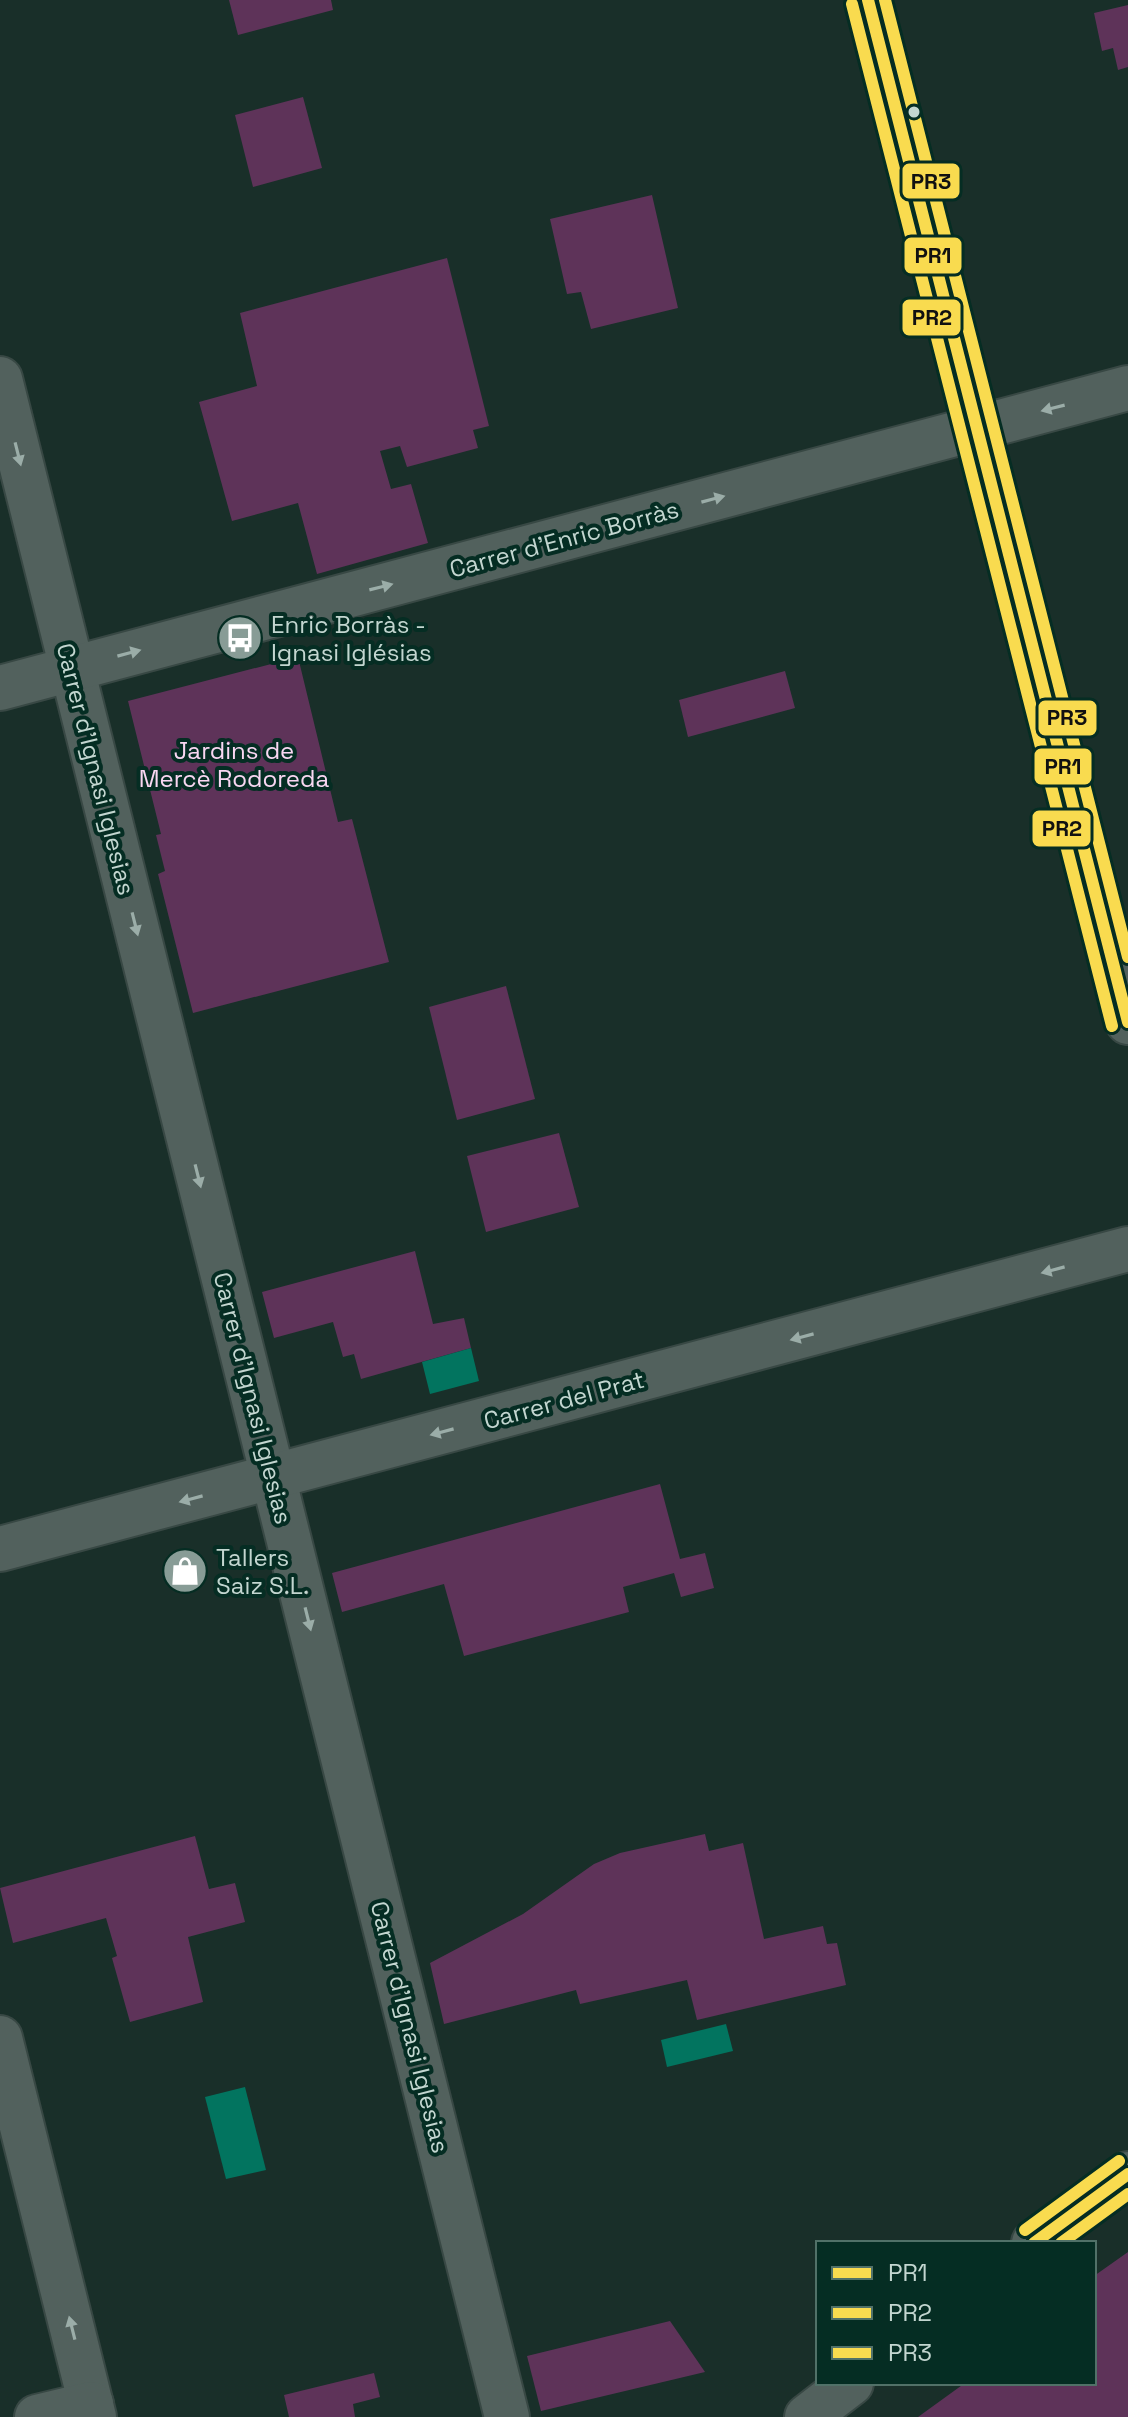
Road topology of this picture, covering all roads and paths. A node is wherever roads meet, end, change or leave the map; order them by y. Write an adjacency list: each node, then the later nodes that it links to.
1 (868, 0): 4 (street)
2 (0, 379): 5 (street, Carrer d'Ignasi Iglesias, one-way to 5)
3 (1128, 388): 4 (street, Carrer d'Enric Borràs, one-way to 4)
4 (977, 427): 5 (street, Carrer d'Enric Borràs, one-way to 4); 7 (street)
5 (70, 669): 6 (street, Carrer d'Enric Borràs); 9 (street, Carrer d'Ignasi Iglesias, one-way to 9)
6 (0, 688)
7 (1128, 1022)
8 (1128, 1249): 9 (street, Carrer del Prat, one-way to 9)
9 (273, 1477): 10 (street, Carrer del Prat, one-way to 10); 17 (street, Carrer d'Ignasi Iglesias, one-way to 17)
10 (0, 1549)
11 (0, 2038): 15 (street, one-way to 11)
12 (1128, 2174): 13 (street)
13 (1037, 2241)
14 (848, 2385): 18 (street)
15 (92, 2410): 16 (street)
16 (37, 2417)
17 (507, 2417)
18 (807, 2417)

